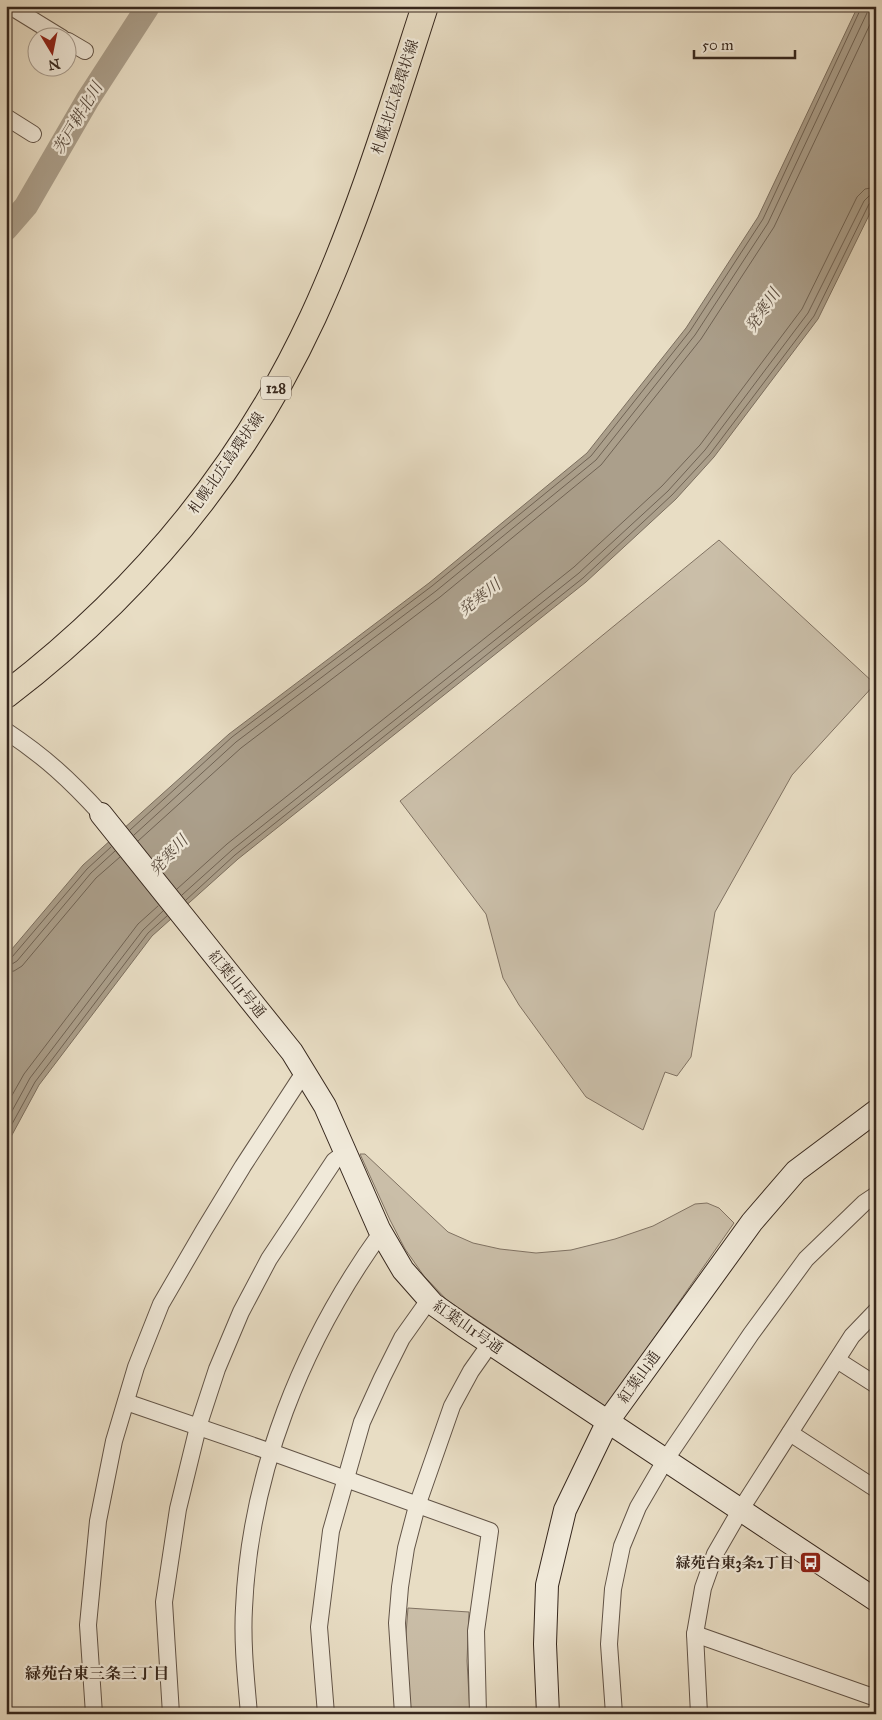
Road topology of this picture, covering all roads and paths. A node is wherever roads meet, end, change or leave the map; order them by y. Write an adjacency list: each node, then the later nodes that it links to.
1 (10, 6): 3 (street)
2 (425, 6): 8 (main road, 札幌北広島環状線 / 128)
3 (46, 28)
4 (78, 47): 5 (street)
5 (85, 51)
6 (6, 118): 7 (street)
7 (33, 134)
8 (6, 694)
9 (6, 731): 10 (street)
10 (101, 814): 11 (street, 紅葉山1号通)
11 (305, 1072): 13 (street, 紅葉山1号通); 21 (street)
12 (876, 1111): 22 (street, 紅葉山通)
13 (346, 1152): 15 (street, 紅葉山1号通); 23 (street)
14 (876, 1195): 26 (street)
15 (382, 1233): 16 (street, 紅葉山1号通); 25 (street)
16 (429, 1300): 18 (street, 紅葉山1号通); 27 (street)
17 (876, 1311): 19 (street)
18 (490, 1344): 22 (street, 紅葉山1号通); 29 (street)
19 (837, 1360): 20 (street); 24 (street)
20 (876, 1385)
21 (126, 1402): 23 (street); 34 (street)
22 (608, 1421): 26 (street, 紅葉山1号通); 40 (street, 紅葉山通)
23 (198, 1427): 25 (street); 35 (street)
24 (790, 1433): 28 (street); 30 (street)
25 (271, 1452): 27 (street); 36 (street)
26 (666, 1459): 30 (street, 紅葉山1号通); 41 (street)
27 (346, 1479): 29 (street); 37 (street)
28 (876, 1489)
29 (417, 1506): 38 (street); 39 (street)
30 (741, 1509): 31 (street, 紅葉山1号通); 32 (street)
31 (876, 1600)
32 (695, 1634): 33 (street); 42 (street)
33 (876, 1698)
34 (94, 1714)
35 (171, 1714)
36 (249, 1714)
37 (326, 1714)
38 (403, 1714)
39 (478, 1714)
40 (548, 1714)
41 (614, 1714)
42 (698, 1714)

